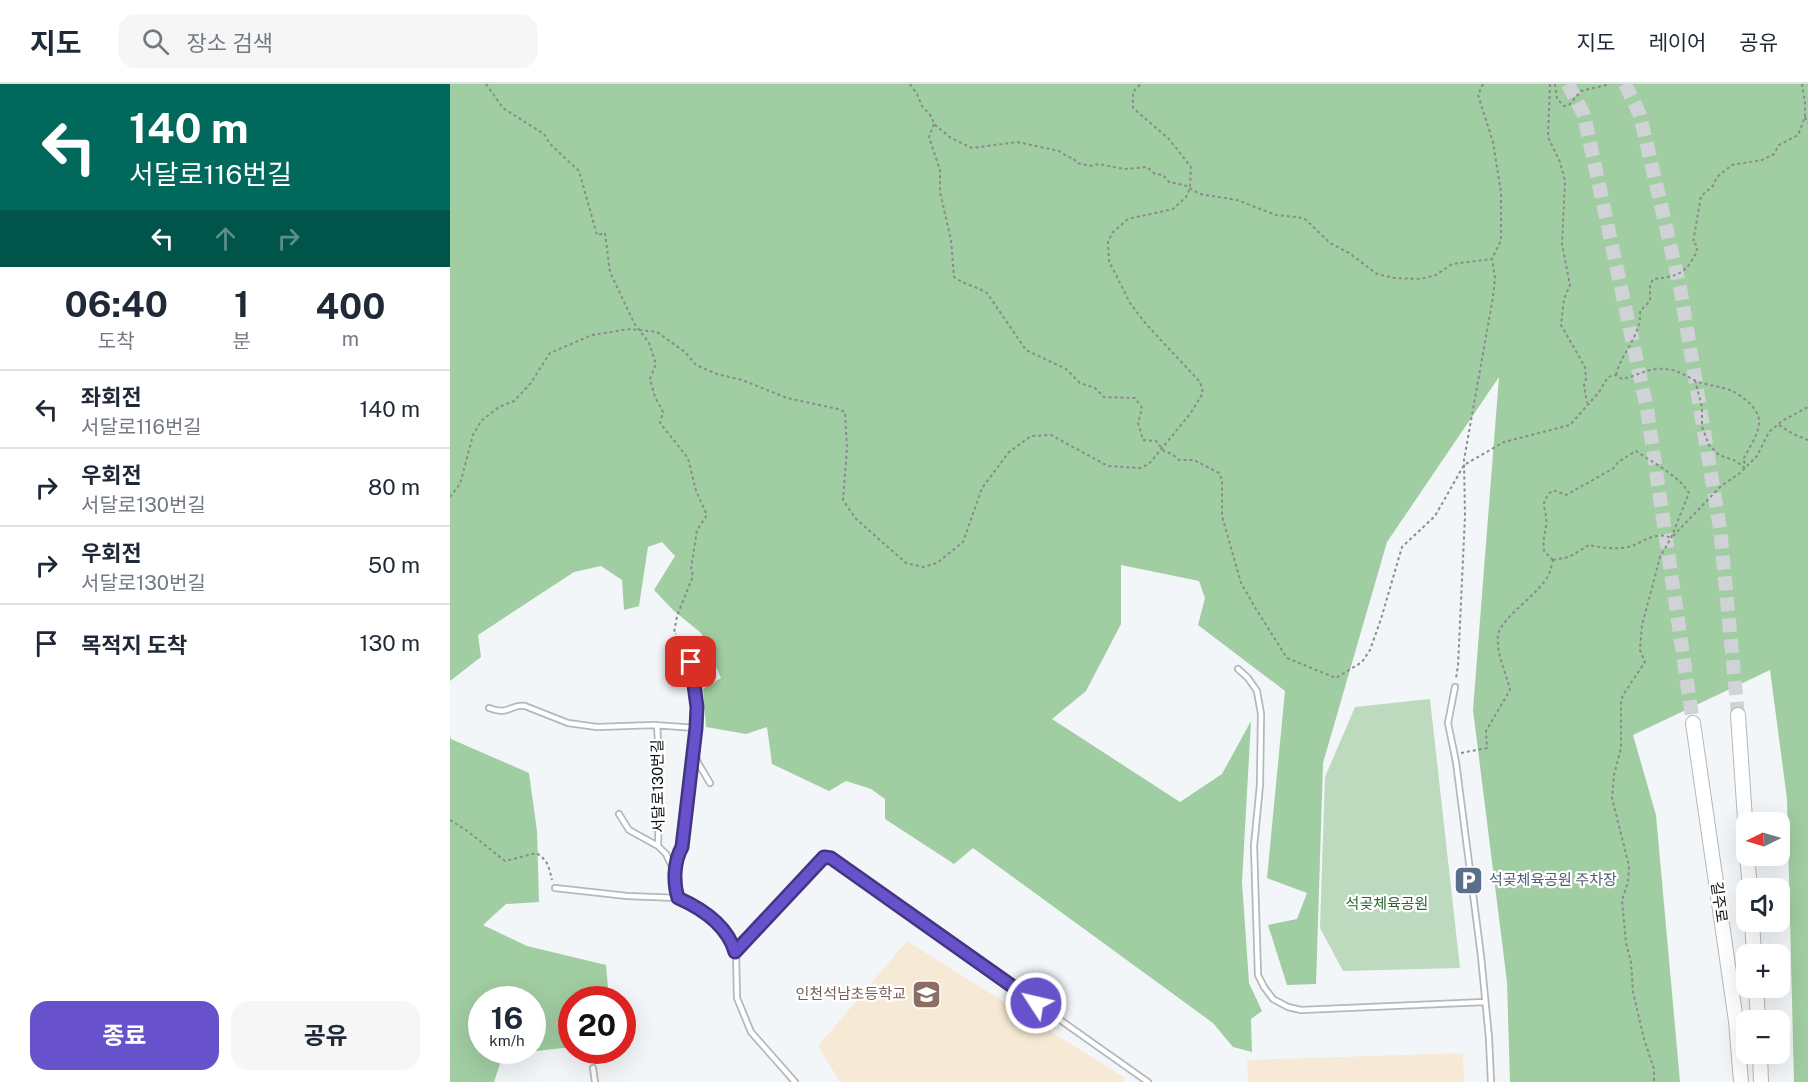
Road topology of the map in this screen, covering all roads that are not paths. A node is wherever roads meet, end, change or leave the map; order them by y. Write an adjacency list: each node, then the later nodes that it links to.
1 (683, 640): 8 (lane, 서달로130번길)
2 (1238, 669): 18 (lane)
3 (1455, 687): 18 (lane)
4 (489, 708): 7 (lane)
5 (1738, 715): 11 (main road)
6 (1693, 723): 25 (main road, 길주로)
7 (657, 725): 8 (lane); 13 (lane, 서달로130번길)
8 (696, 728): 9 (lane, 서달로130번길)
9 (694, 751): 10 (lane); 14 (lane, 서달로130번길)
10 (710, 783)
11 (1745, 812)
12 (619, 814): 13 (lane, 서달로130번길)
13 (658, 846): 14 (lane, 서달로130번길)
14 (676, 873): 16 (lane, 서달로130번길)
15 (555, 888): 16 (lane)
16 (678, 898): 17 (lane)
17 (735, 952): 22 (lane); 23 (lane)
18 (1485, 1002): 24 (lane)
19 (1760, 1064): 26 (main road)
20 (593, 1068): 21 (lane)
21 (595, 1082)
22 (795, 1082)
23 (1148, 1082)
24 (1491, 1082)
25 (1741, 1082)
26 (1761, 1082)

